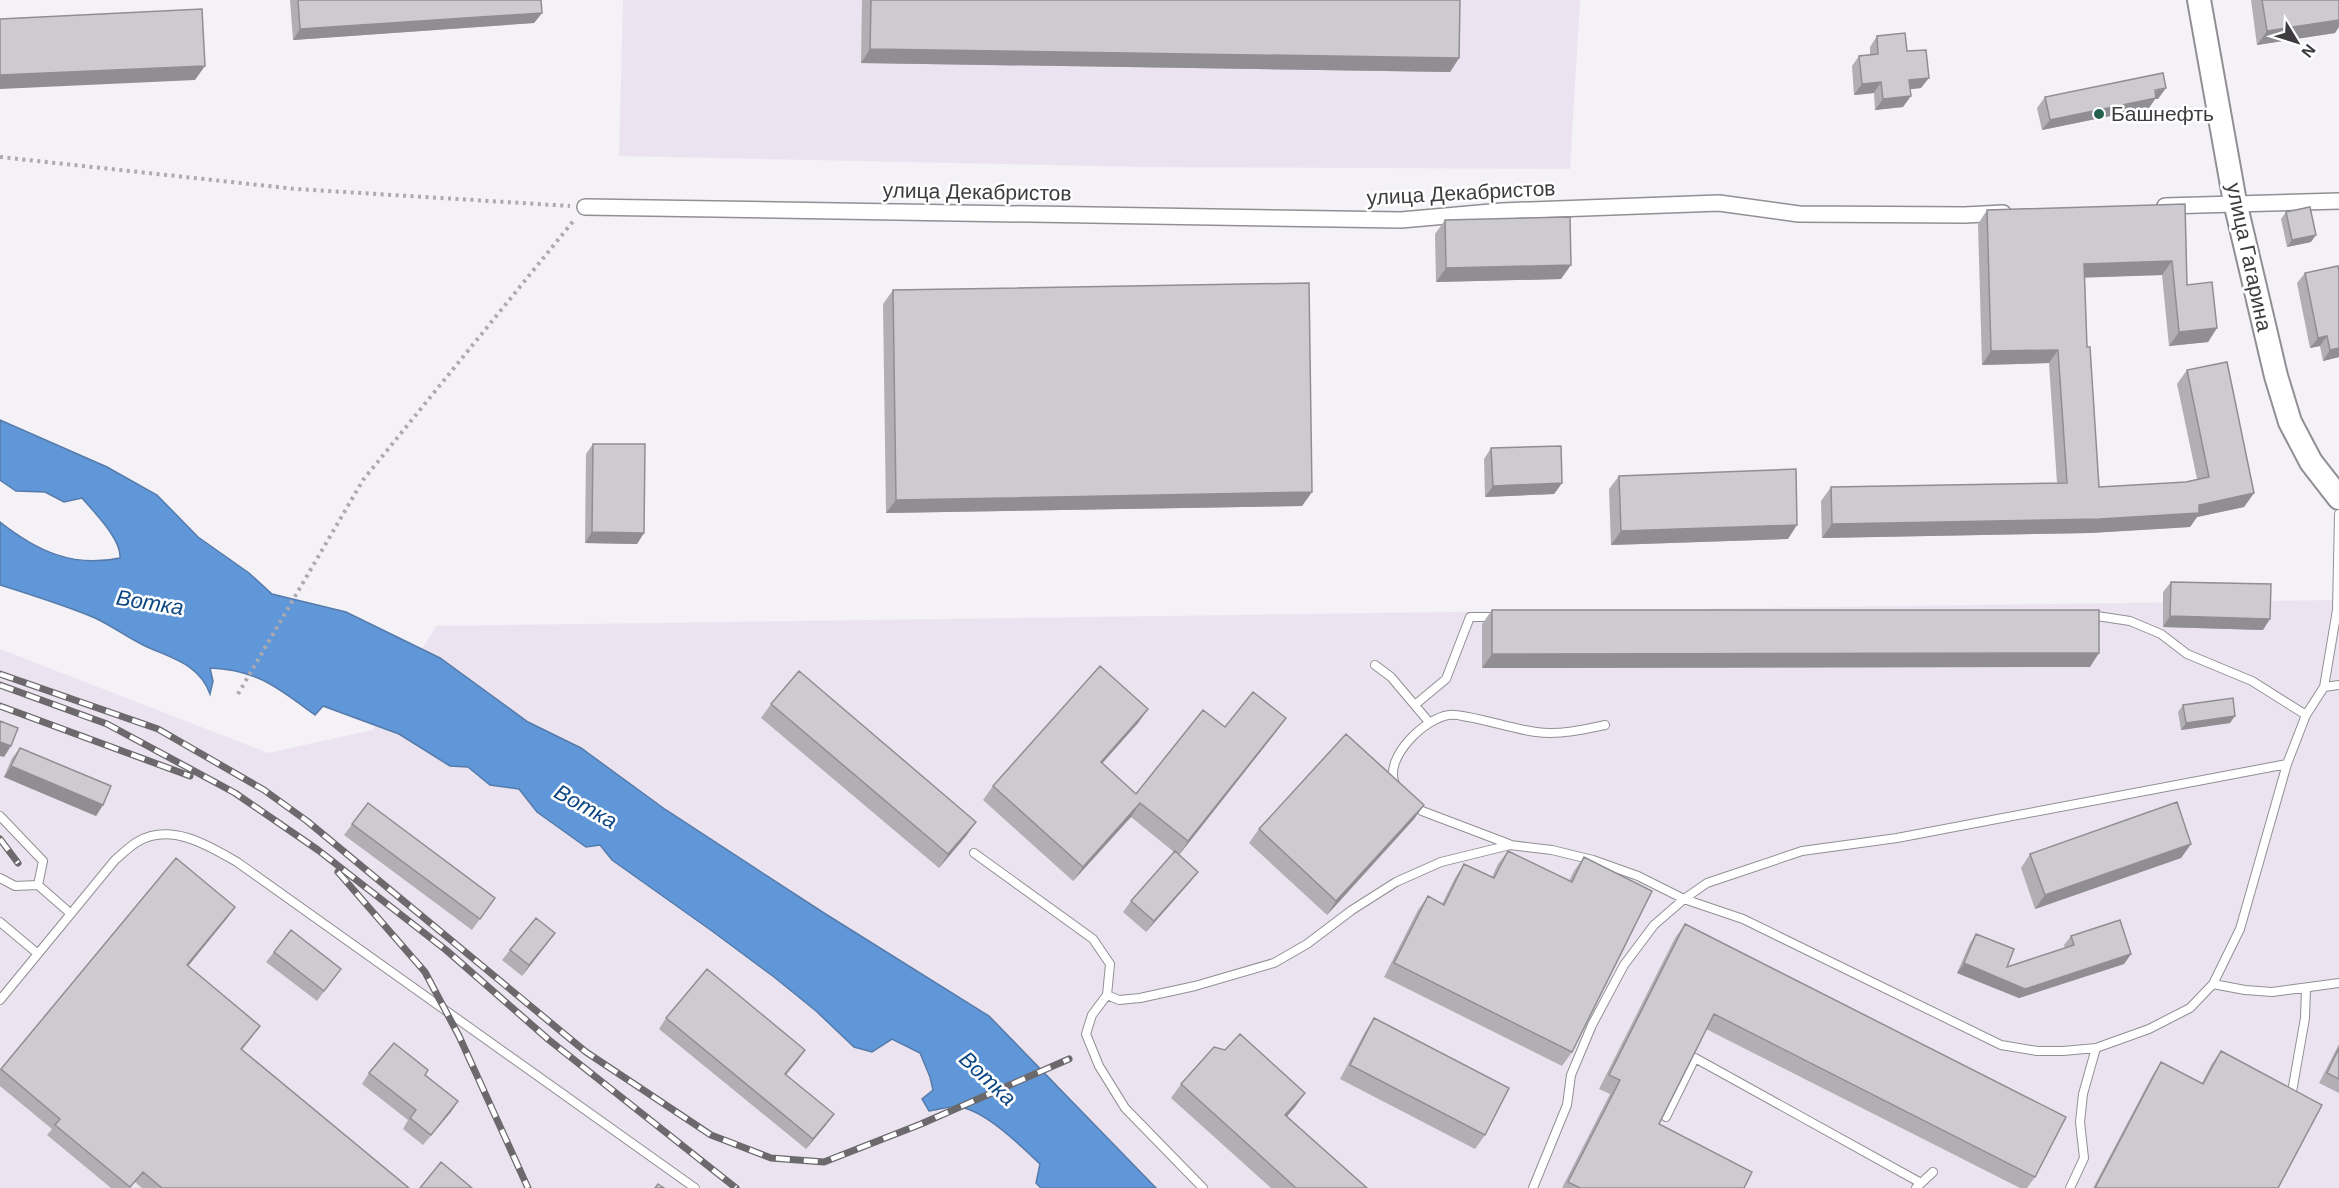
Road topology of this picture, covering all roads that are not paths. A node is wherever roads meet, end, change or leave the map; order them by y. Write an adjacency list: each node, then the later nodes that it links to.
1 (2199, 0): 3 (main road, улица Гагарина)
2 (2339, 201): 3 (street)
3 (2235, 202): 4 (street); 7 (main road, улица Гагарина)
4 (2153, 206)
5 (585, 207): 6 (street, улица Декабристов)
6 (2024, 212)
7 (2339, 498)
8 (2339, 514): 13 (lane)
9 (2081, 615): 15 (lane)
10 (1506, 617): 14 (lane)
11 (1375, 665): 14 (lane)
12 (2339, 685): 13 (lane)
13 (2324, 687): 15 (lane)
14 (1416, 704): 16 (lane)
15 (2306, 715): 18 (lane)
16 (1429, 722): 17 (lane); 19 (lane)
17 (1605, 725)
18 (2287, 764): 26 (lane); 31 (lane)
19 (1400, 795)
20 (1407, 800): 22 (lane)
21 (0, 816): 25 (lane)
22 (1510, 845): 26 (lane); 33 (lane)
23 (974, 853): 33 (lane)
24 (0, 878): 25 (lane)
25 (39, 885): 27 (lane)
26 (1684, 899): 35 (lane); 42 (lane)
27 (70, 913): 29 (lane); 40 (lane)
28 (0, 922): 29 (lane)
29 (37, 953): 34 (lane)
30 (2339, 983): 32 (lane)
31 (2213, 984): 32 (lane); 35 (lane)
32 (2306, 988): 36 (lane)
33 (1107, 995): 41 (lane)
34 (0, 1000)
35 (2096, 1048): 43 (lane)
36 (2292, 1092)
37 (1666, 1117): 39 (lane)
38 (1933, 1172): 39 (lane)
39 (1918, 1186)
40 (695, 1188)
41 (1203, 1188)
42 (1533, 1188)
43 (2070, 1188)

